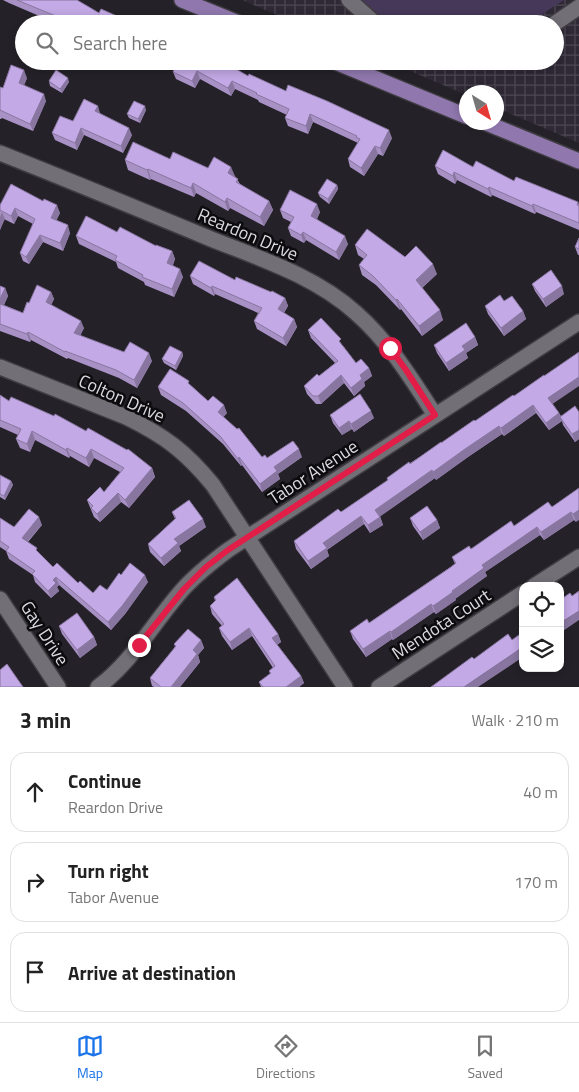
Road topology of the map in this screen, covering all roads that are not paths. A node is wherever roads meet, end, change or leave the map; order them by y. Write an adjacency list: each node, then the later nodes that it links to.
1 (182, 0): 4 (main road)
2 (349, 0): 5 (street)
3 (579, 7): 6 (street)
4 (219, 15)
5 (366, 15)
6 (564, 17)
7 (355, 70): 8 (main road)
8 (459, 113)
9 (503, 130): 11 (main road)
10 (0, 153): 14 (street, Reardon Drive)
11 (579, 161)
12 (579, 322): 14 (street, Tabor Avenue)
13 (0, 367): 15 (street, Colton Drive)
14 (435, 415): 15 (street, Tabor Avenue)
15 (248, 537): 21 (street, Tabor Avenue); 22 (street, Colton Drive)
16 (579, 557): 17 (street)
17 (540, 582)
18 (519, 596): 23 (street, Mendota Court)
19 (0, 599): 20 (street, Gay Drive)
20 (58, 687)
21 (98, 687)
22 (345, 687)
23 (379, 687)

